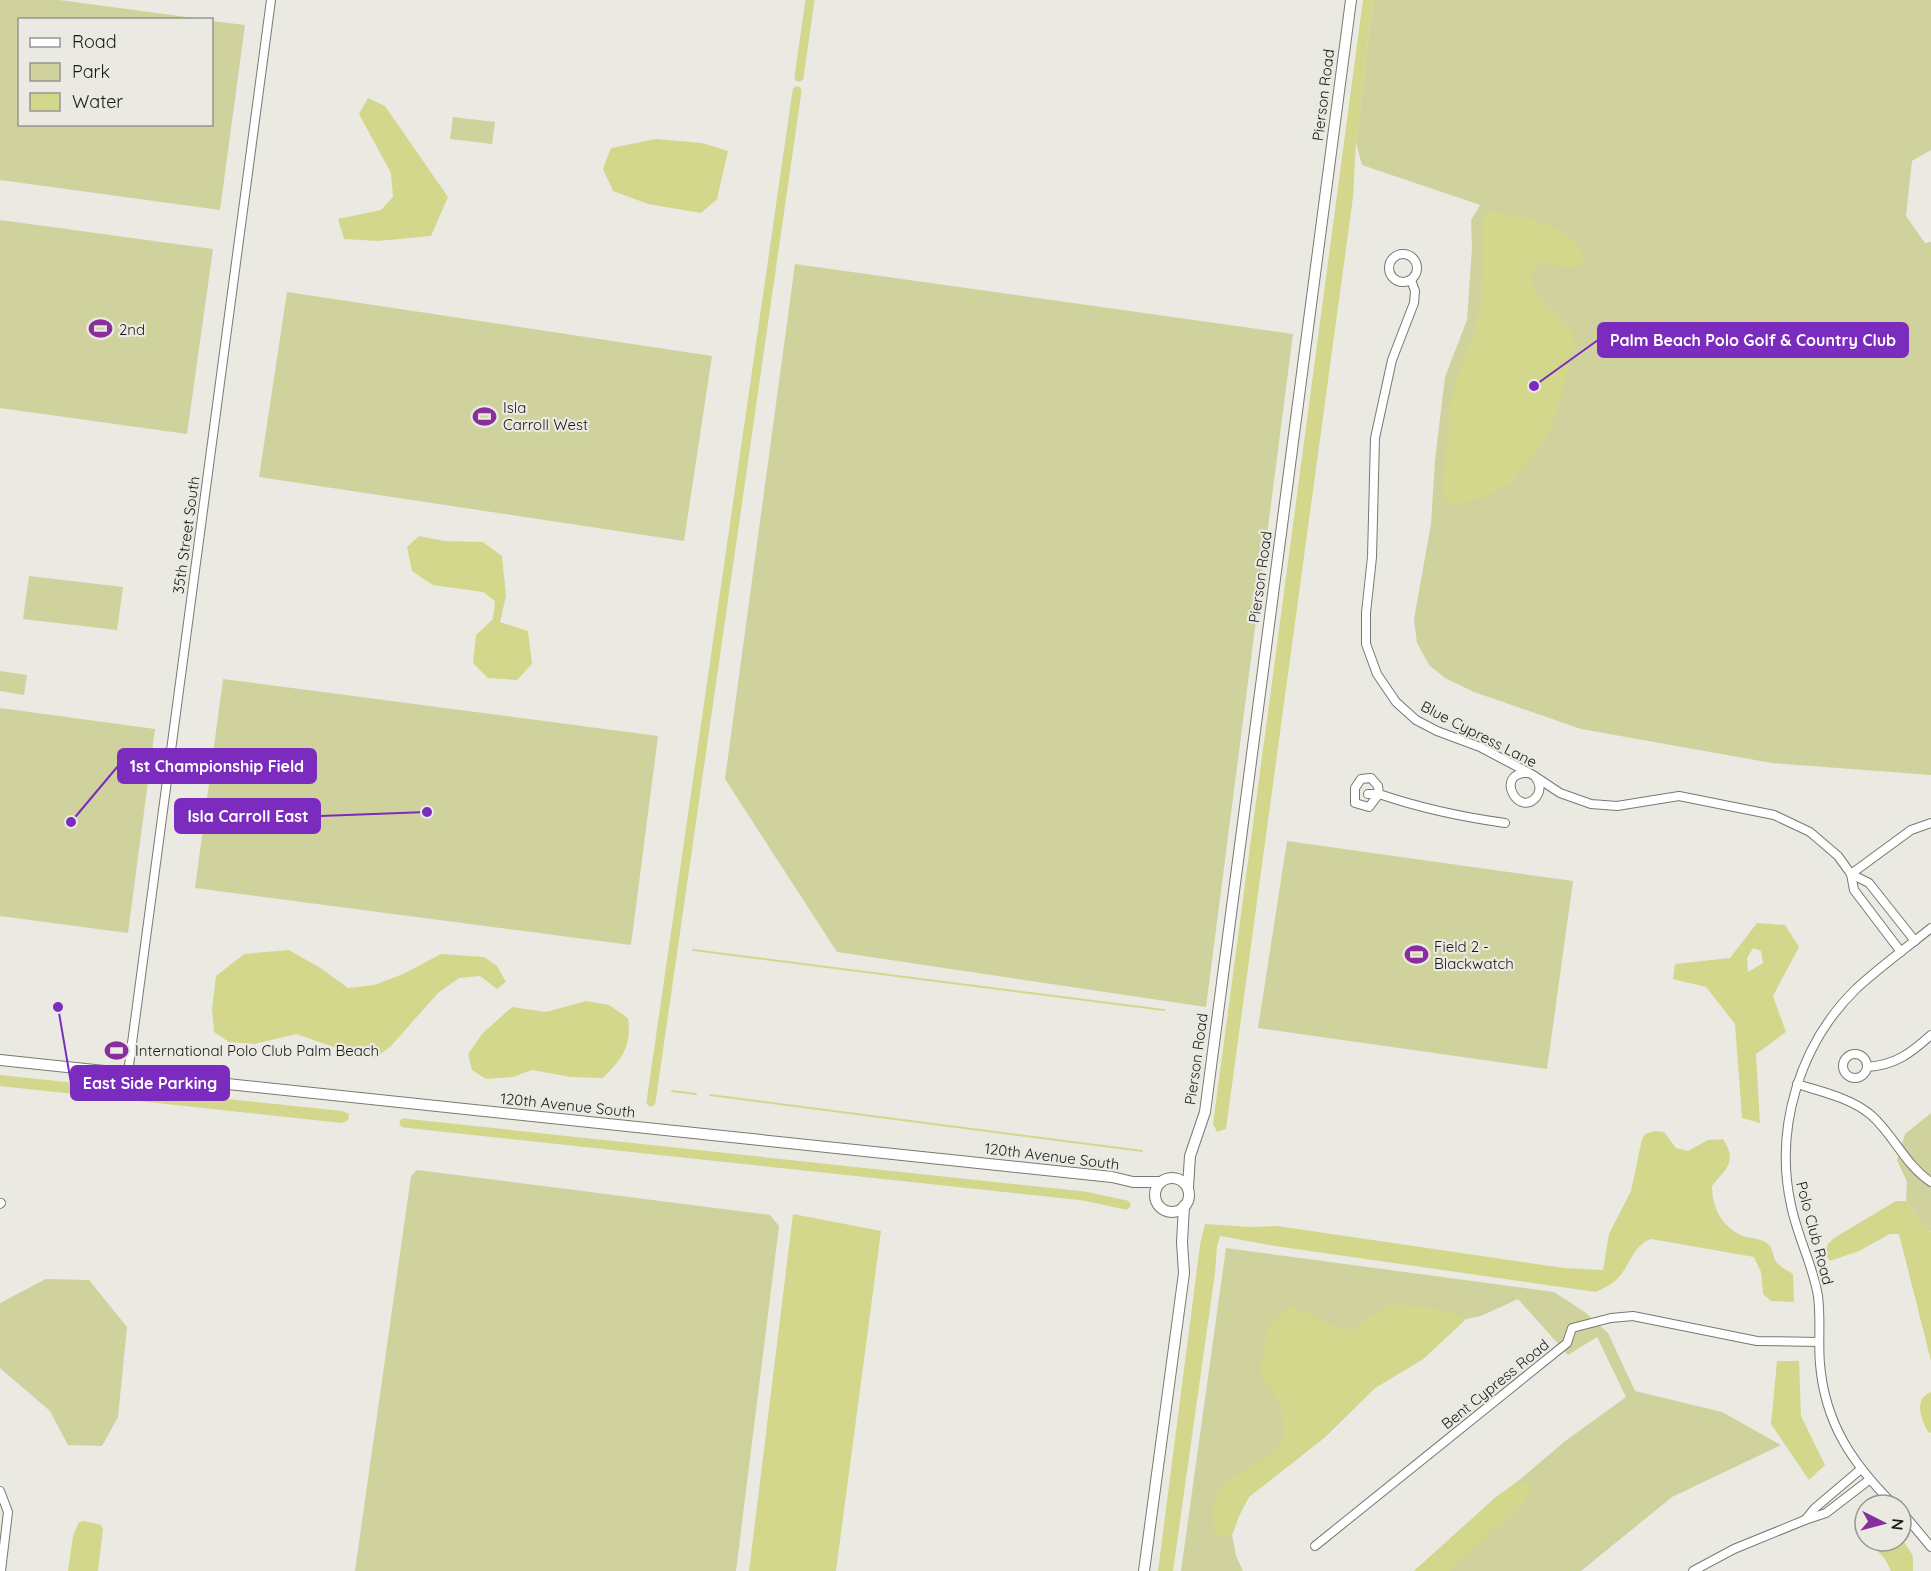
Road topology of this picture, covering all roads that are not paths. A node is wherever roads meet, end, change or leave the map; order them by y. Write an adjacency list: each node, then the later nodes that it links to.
1 (271, 0): 16 (street, 35th Street South)
2 (1351, 0): 18 (street, Pierson Road)
3 (1412, 280): 4 (street, Blue Cypress Lane)
4 (1528, 773): 5 (street, Blue Cypress Lane); 5 (street)
5 (1536, 778): 9 (street, Blue Cypress Lane)
6 (1368, 794): 7 (street)
7 (1505, 823)
8 (1931, 823): 9 (street)
9 (1851, 874): 11 (street, Blue Cypress Lane); 12 (street, Blue Cypress Lane)
10 (1931, 928): 11 (street, Polo Club Road)
11 (1915, 941): 12 (street, Polo Club Road)
12 (1901, 952): 17 (street, Polo Club Road)
13 (1931, 1035): 15 (street)
14 (0, 1060): 16 (street, 120th Avenue South)
15 (1867, 1067)
16 (128, 1073): 20 (street, 120th Avenue South)
17 (1797, 1084): 22 (street); 28 (street, Polo Club Road)
18 (1190, 1156): 19 (street, Pierson Road); 23 (street, Pierson Road)
19 (1171, 1177): 21 (street); 23 (street)
20 (1133, 1182): 21 (street, 120th Avenue South); 24 (street, 120th Avenue South)
21 (1160, 1182): 24 (street)
22 (1931, 1182)
23 (1188, 1187): 25 (street)
24 (1154, 1196): 26 (street)
25 (1184, 1206): 26 (street); 27 (street)
26 (1169, 1212): 27 (street)
27 (1182, 1242): 38 (street)
28 (1820, 1342): 29 (street, Polo Club Road); 36 (street, Bent Cypress Road)
29 (1861, 1469): 30 (street, Polo Club Road); 33 (street)
30 (1869, 1480): 32 (street, Polo Club Road); 33 (street)
31 (0, 1491): 37 (street)
32 (1882, 1493)
33 (1805, 1520): 39 (street)
34 (1913, 1524): 35 (street)
35 (1929, 1541)
36 (1316, 1546)
37 (1, 1571)
38 (1144, 1571)
39 (1693, 1571)

